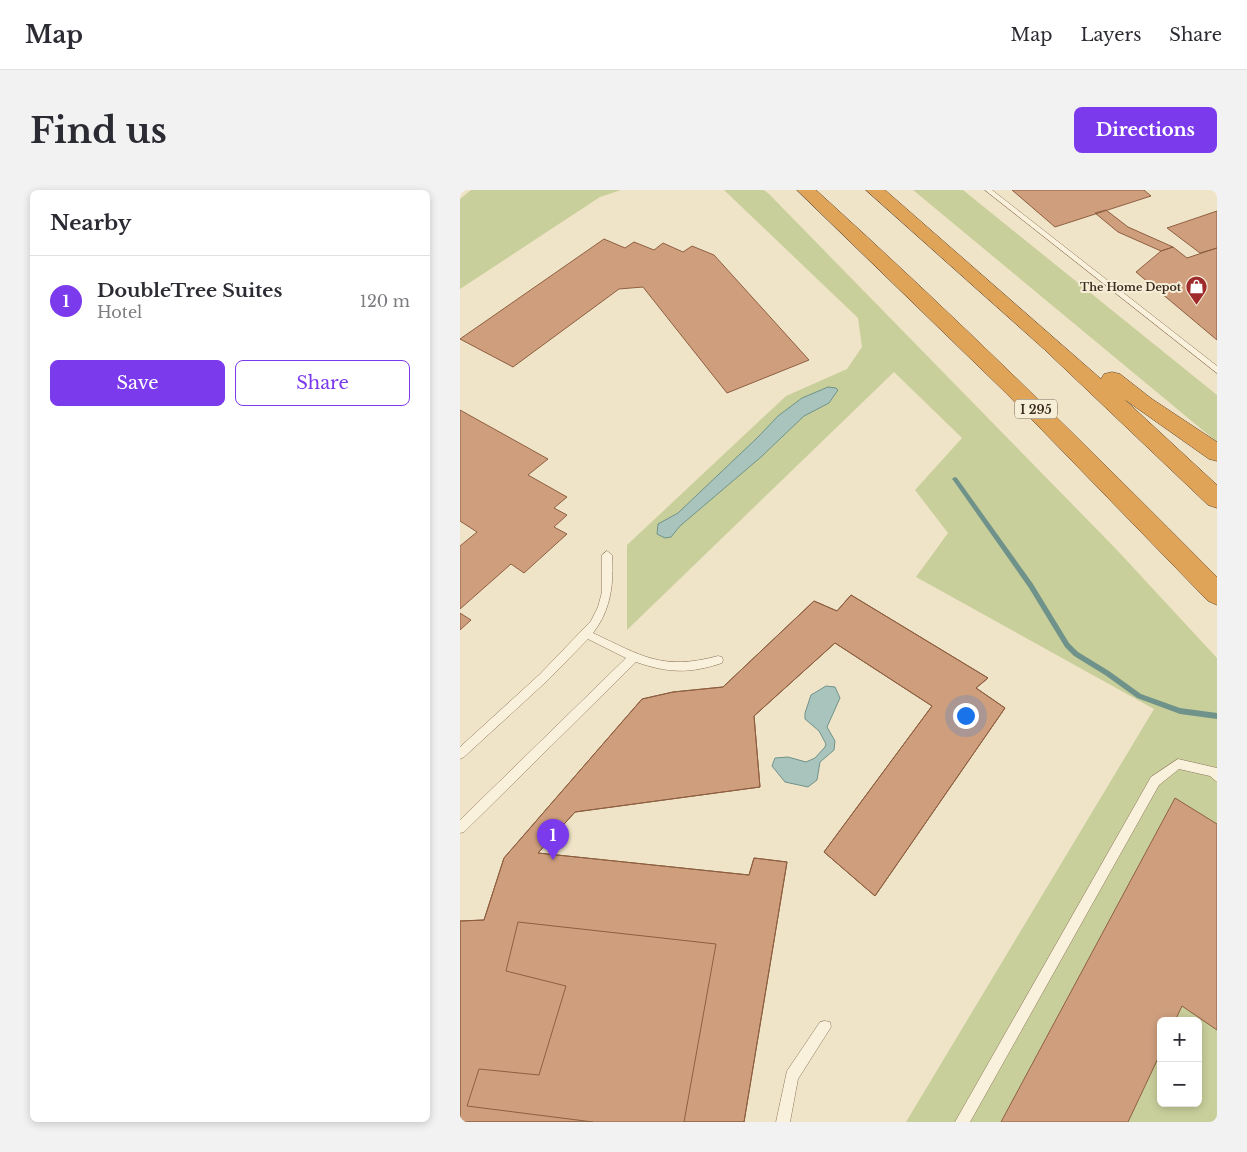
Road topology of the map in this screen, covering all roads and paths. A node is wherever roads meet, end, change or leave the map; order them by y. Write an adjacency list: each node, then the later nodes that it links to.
1 (793, 190): 5 (highway)
2 (806, 190): 5 (highway, I 295)
3 (875, 190): 6 (highway)
4 (988, 190): 7 (lane)
5 (850, 230): 11 (highway, I 295)
6 (1052, 345): 8 (highway); 9 (highway)
7 (1217, 370)
8 (1217, 453)
9 (1217, 499)
10 (607, 554): 12 (lane)
11 (1217, 594)
12 (587, 634): 13 (lane); 15 (lane)
13 (634, 657): 14 (lane); 17 (lane)
14 (718, 660)
15 (460, 754)
16 (1217, 777): 20 (lane)
17 (460, 828)
18 (825, 1027): 19 (lane)
19 (783, 1122)
20 (962, 1122)

